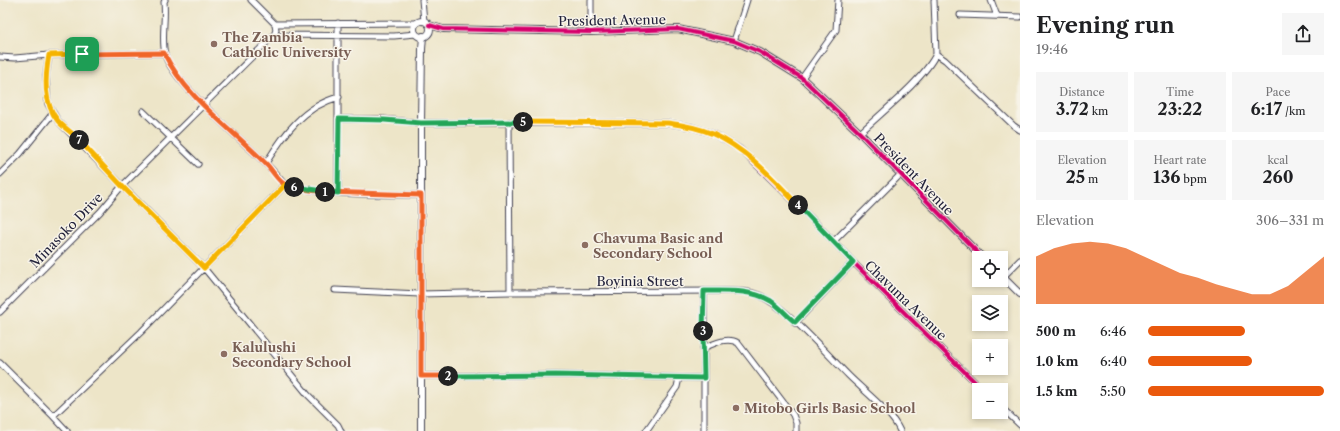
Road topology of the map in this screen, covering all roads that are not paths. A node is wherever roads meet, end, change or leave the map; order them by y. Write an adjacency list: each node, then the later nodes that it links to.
1 (251, 0): 14 (street)
2 (590, 0): 16 (street)
3 (747, 0): 20 (street)
4 (838, 0): 25 (street)
5 (934, 0): 22 (street)
6 (991, 0): 10 (street)
7 (163, 1): 21 (street)
8 (422, 2): 13 (street)
9 (960, 15): 10 (street)
10 (997, 16): 11 (street)
11 (1020, 17)
12 (338, 23): 13 (street); 14 (street); 17 (street)
13 (422, 23): 15 (street, President Avenue); 19 (street); 19 (street)
14 (274, 24): 18 (street)
15 (443, 29): 16 (street, President Avenue); 19 (street, President Avenue)
16 (591, 32): 20 (street, President Avenue)
17 (338, 34): 18 (street); 19 (street); 26 (street)
18 (274, 35): 27 (street, Minasoko Drive)
19 (422, 35): 32 (street)
20 (734, 41): 25 (street, President Avenue)
21 (164, 53): 23 (street); 27 (street)
22 (936, 54): 33 (street); 34 (street)
23 (49, 55): 24 (street); 29 (street)
24 (0, 57)
25 (802, 78): 34 (street, President Avenue)
26 (339, 97): 30 (street); 36 (street)
27 (204, 104): 35 (street, Minasoko Drive); 36 (street)
28 (144, 111): 35 (street)
29 (53, 113): 38 (street); 41 (street)
30 (339, 119): 32 (street, Chavuma Avenue); 42 (street)
31 (509, 122): 32 (street, Chavuma Avenue); 44 (street, Chavuma Avenue); 53 (street)
32 (421, 123): 43 (street)
33 (1020, 130)
34 (860, 133): 39 (street, President Avenue)
35 (170, 138): 37 (street); 41 (street, Minasoko Drive)
36 (266, 163): 40 (street)
37 (198, 164)
38 (0, 174)
39 (900, 176): 44 (street); 45 (street, President Avenue)
40 (285, 185): 42 (street); 48 (street)
41 (122, 186): 48 (street); 56 (street, Minasoko Drive)
42 (338, 193): 43 (street)
43 (421, 195): 54 (street)
44 (834, 241): 47 (street, Chavuma Avenue)
45 (976, 251)
46 (1020, 260): 49 (street)
47 (853, 262): 57 (street); 63 (street, Chavuma Avenue)
48 (204, 268): 65 (street); 68 (street)
49 (1008, 271)
50 (1008, 282): 55 (street)
51 (334, 290): 54 (street, Boyinia Street)
52 (704, 291): 53 (street, Boyinia Street); 57 (street, Boyinia Street); 58 (street)
53 (510, 292): 54 (street, Boyinia Street)
54 (420, 294): 60 (street)
55 (1020, 294)
56 (0, 312)
57 (795, 322): 73 (street, Boyinia Street)
58 (703, 348): 62 (street); 72 (street)
59 (0, 363): 65 (street)
60 (421, 376): 61 (street); 69 (street)
61 (679, 378): 62 (street); 70 (street)
62 (704, 378): 71 (street)
63 (976, 383)
64 (1008, 414): 66 (street)
65 (53, 416): 67 (street)
66 (1020, 425)
67 (67, 431)
68 (341, 431)
69 (421, 431)
70 (646, 431)
71 (704, 431)
72 (796, 431)
73 (900, 431)

